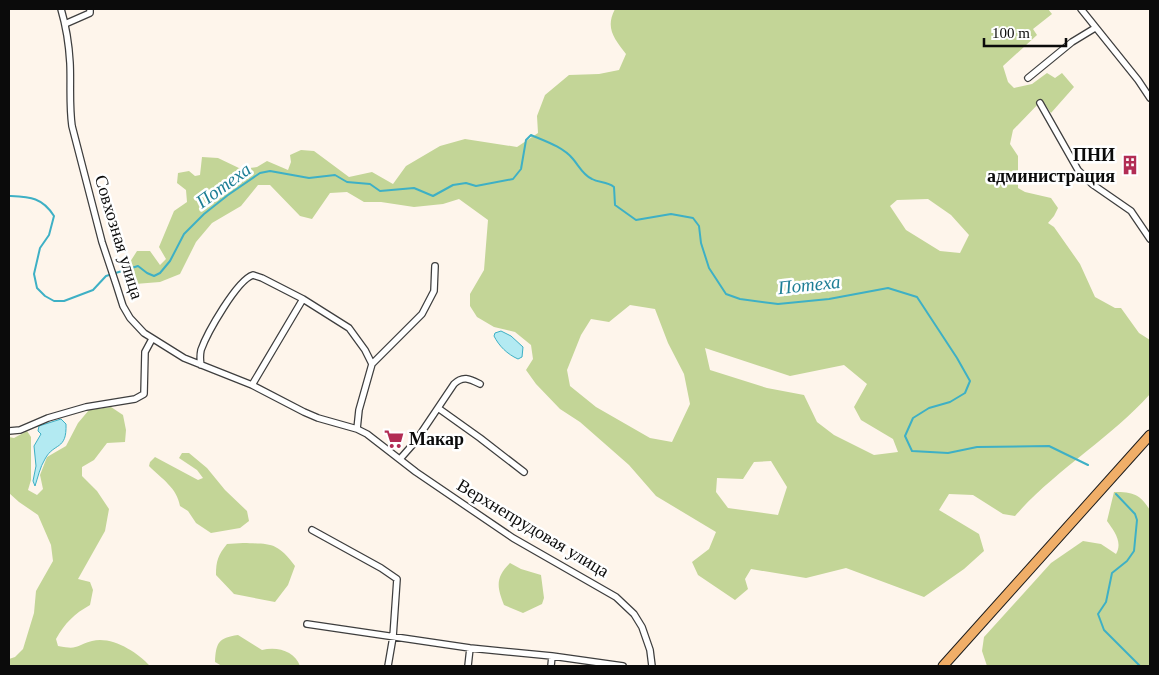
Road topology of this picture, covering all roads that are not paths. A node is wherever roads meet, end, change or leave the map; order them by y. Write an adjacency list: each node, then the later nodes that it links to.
1 (62, 9): 4 (street, Совхозная улица)
2 (1081, 9): 5 (street)
3 (90, 11): 4 (street)
4 (66, 24): 12 (street, Совхозная улица)
5 (1095, 28): 6 (street); 7 (street)
6 (1028, 78)
7 (1150, 98)
8 (1040, 103): 9 (street)
9 (1150, 239)
10 (435, 266): 13 (street)
11 (303, 299): 13 (street); 14 (street); 16 (street)
12 (152, 339): 14 (street, Верхнепрудовая улица); 19 (street)
13 (372, 364): 18 (street)
14 (201, 366): 16 (street, Верхнепрудовая улица)
15 (480, 384): 17 (street)
16 (252, 385): 18 (street, Верхнепрудовая улица)
17 (438, 408): 21 (street); 22 (street)
18 (357, 429): 21 (street, Верхнепрудовая улица)
19 (9, 431)
20 (1150, 435): 33 (main road)
21 (400, 460): 32 (street, Верхнепрудовая улица)
22 (524, 472)
23 (312, 530): 25 (street)
24 (307, 624): 25 (street)
25 (393, 637): 26 (street); 28 (street)
26 (470, 648): 27 (street); 29 (street)
27 (552, 656): 30 (street); 31 (street)
28 (388, 666)
29 (468, 666)
30 (552, 666)
31 (623, 666)
32 (652, 666)
33 (943, 666)

